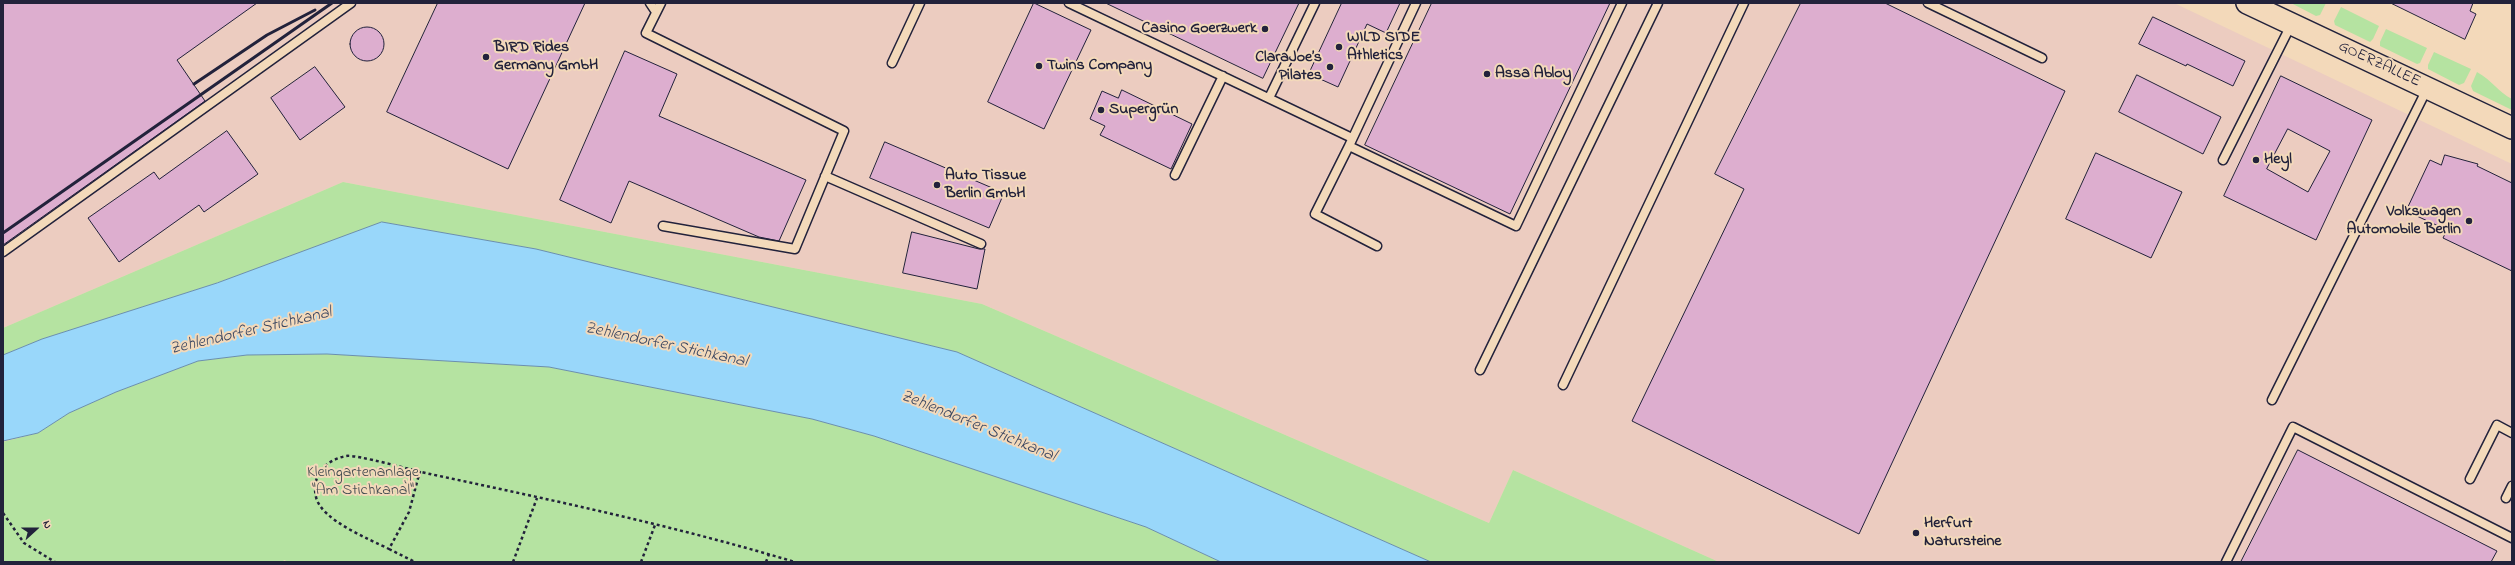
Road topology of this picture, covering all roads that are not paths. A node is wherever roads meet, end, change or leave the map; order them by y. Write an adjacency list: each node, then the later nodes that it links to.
1 (351, 3): 29 (lane)
2 (650, 3): 13 (lane)
3 (661, 3): 13 (lane)
4 (920, 3): 16 (lane)
5 (1069, 3): 17 (lane)
6 (1315, 3): 19 (lane)
7 (1416, 3): 21 (lane)
8 (1622, 3): 22 (lane)
9 (1658, 3): 30 (lane)
10 (1744, 3): 31 (lane)
11 (1928, 3): 15 (lane)
12 (2247, 3): 14 (main road, GOERZALLEE)
13 (656, 12): 25 (lane)
14 (2291, 24): 18 (main road, GOERZALLEE); 23 (lane)
15 (2042, 58)
16 (892, 64)
17 (1223, 76): 19 (lane); 24 (lane)
18 (2428, 88): 20 (main road, GOERZALLEE); 32 (lane)
19 (1270, 98): 21 (lane)
20 (2512, 128)
21 (1352, 138): 22 (lane)
22 (1349, 146): 28 (lane)
23 (2223, 160)
24 (1176, 175)
25 (825, 176): 26 (lane); 27 (lane)
26 (663, 226)
27 (981, 244)
28 (1377, 246)
29 (3, 252)
30 (1480, 370)
31 (1563, 385)
32 (2272, 400)
33 (2512, 433): 34 (lane)
34 (2470, 479)
35 (2512, 486): 36 (lane)
36 (2506, 498)
37 (2512, 538): 38 (lane)
38 (2226, 562)

